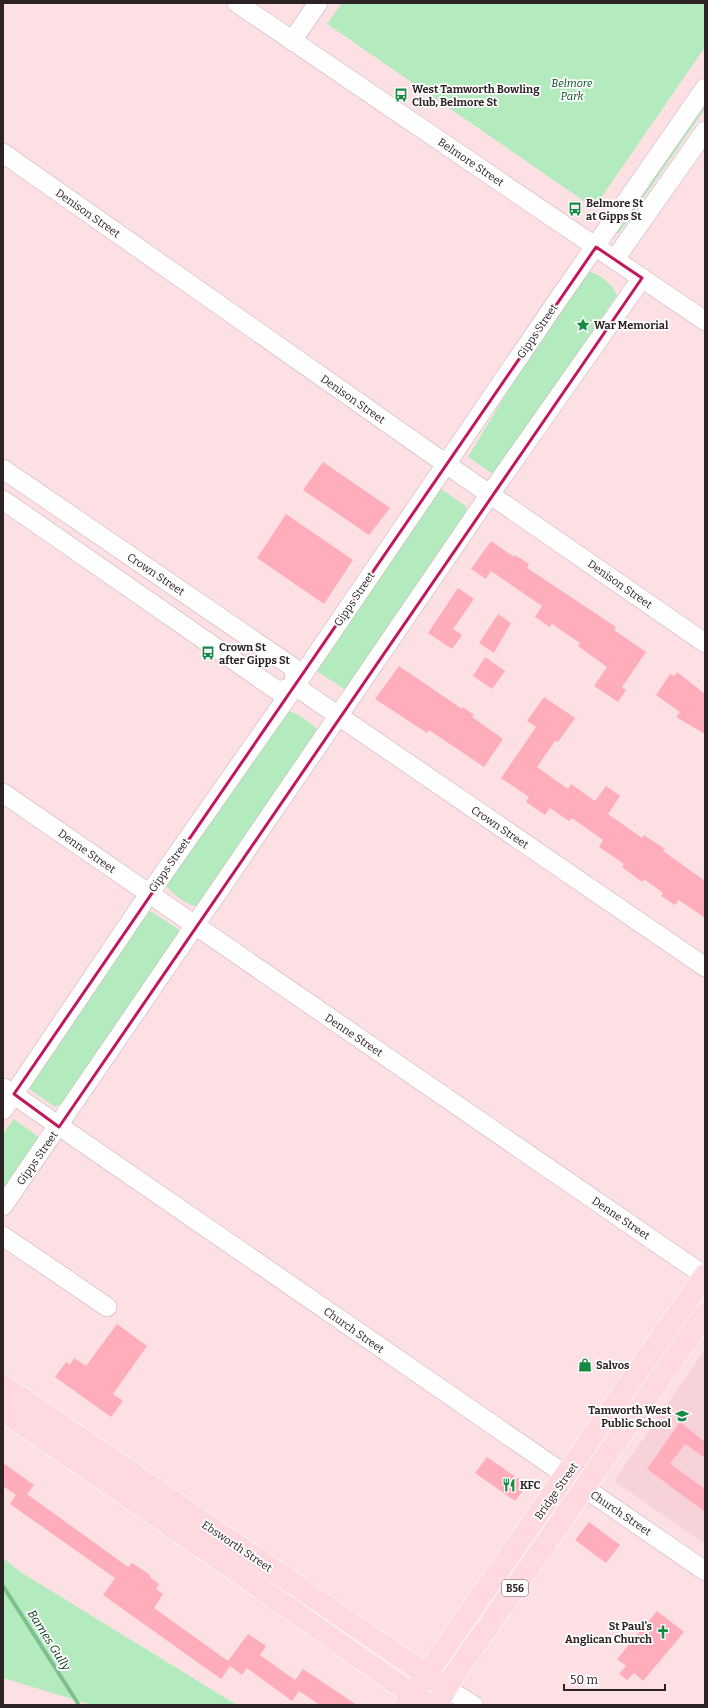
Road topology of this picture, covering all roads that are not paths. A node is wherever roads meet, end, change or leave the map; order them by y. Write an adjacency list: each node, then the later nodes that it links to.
1 (237, 3): 3 (street, Belmore Street)
2 (318, 3): 3 (street)
3 (292, 41): 7 (street, Belmore Street)
4 (705, 88): 7 (street, Gipps Street)
5 (705, 131): 8 (street)
6 (3, 153): 11 (street, Denison Street)
7 (596, 247): 8 (street, Belmore Street); 11 (street, Gipps Street)
8 (615, 259): 9 (street, Belmore Street)
9 (642, 278): 10 (street, Belmore Street); 13 (street, Gipps Street)
10 (705, 321)
11 (446, 464): 13 (street, Denison Street); 16 (street, Gipps Street)
12 (3, 469): 16 (street, Crown Street)
13 (490, 494): 15 (street, Denison Street); 17 (street, Gipps Street)
14 (3, 500): 16 (street)
15 (705, 643)
16 (295, 686): 17 (street, Crown Street); 19 (street, Gipps Street)
17 (338, 716): 20 (street, Gipps Street); 21 (street, Crown Street)
18 (3, 793): 19 (street, Denne Street)
19 (149, 894): 20 (street, Denne Street); 22 (street, Gipps Street)
20 (195, 926): 24 (street, Gipps Street); 27 (street, Denne Street)
21 (705, 967)
22 (8, 1091): 23 (street, Gipps Street); 24 (street, Church Street)
23 (3, 1110)
24 (59, 1127): 25 (street, Gipps Street); 32 (street, Church Street)
25 (3, 1206)
26 (3, 1236): 28 (street)
27 (705, 1276): 32 (main road, Bridge Street / B56)
28 (107, 1307)
29 (705, 1314): 33 (main road, Bridge Street / B56)
30 (3, 1385): 35 (main road, Ebsworth Street)
31 (3, 1411): 37 (main road, Ebsworth Street)
32 (566, 1476): 33 (street, Church Street); 35 (main road, Bridge Street / B56)
33 (584, 1488): 34 (street, Church Street); 36 (main road, Bridge Street / B56)
34 (705, 1571)
35 (426, 1675): 36 (main road, Ebsworth Street); 37 (main road, Bridge Street / B56)
36 (441, 1697): 38 (street, Ebsworth Street)
37 (416, 1701)
38 (473, 1705)

